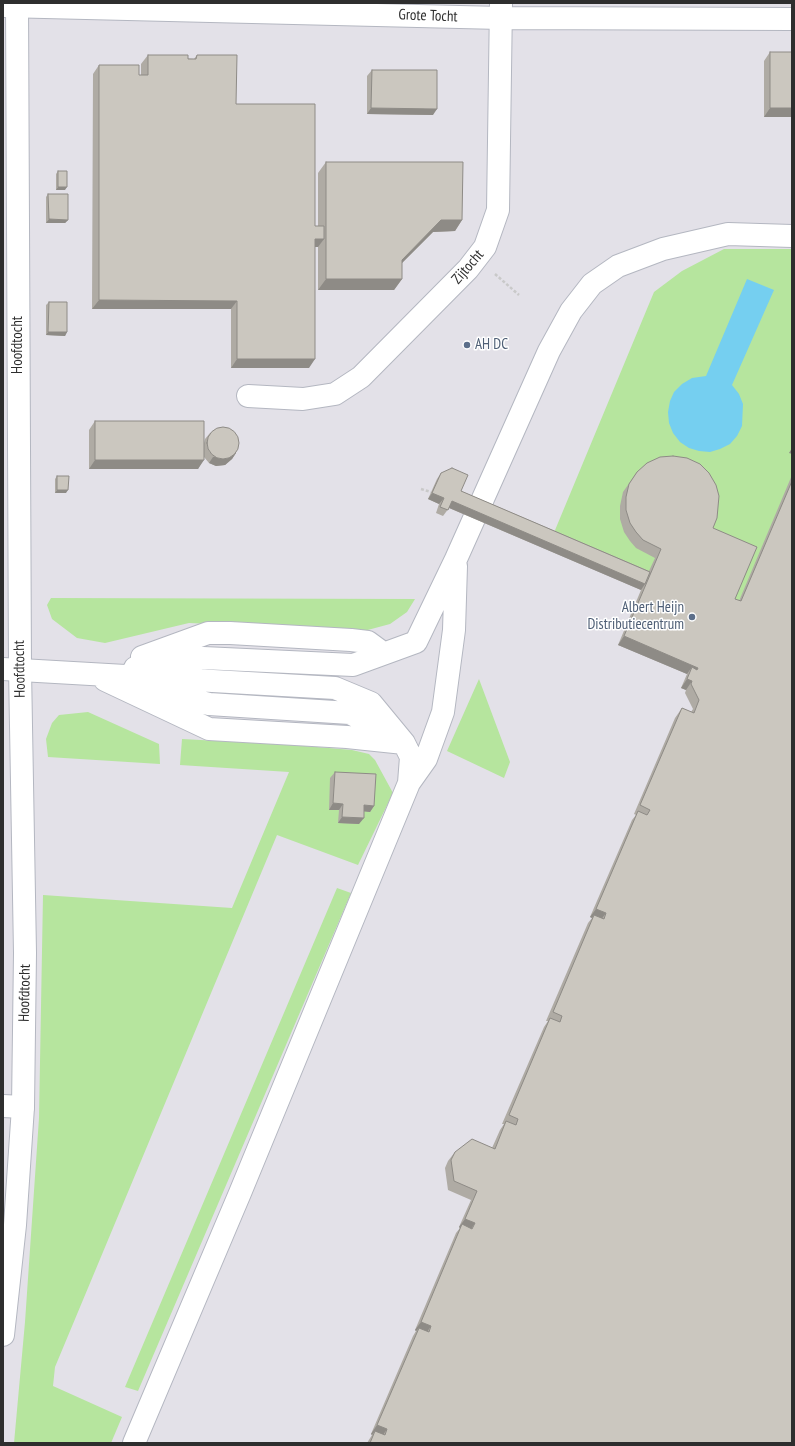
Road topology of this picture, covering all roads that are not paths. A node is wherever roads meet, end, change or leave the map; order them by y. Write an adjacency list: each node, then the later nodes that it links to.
1 (12, 5): 2 (street, Grote Tocht); 7 (street, Hoofdtocht)
2 (501, 11): 3 (street, Grote Tocht); 5 (street, Zijtocht)
3 (792, 19)
4 (792, 236): 6 (street)
5 (248, 396)
6 (456, 559): 8 (street); 10 (street)
7 (12, 669): 8 (street); 11 (street, Hoofdtocht)
8 (93, 674): 9 (street); 9 (street)
9 (404, 743): 10 (street)
10 (409, 783): 13 (street)
11 (13, 1106): 12 (street, Hoofdtocht)
12 (3, 1335)
13 (134, 1443)

